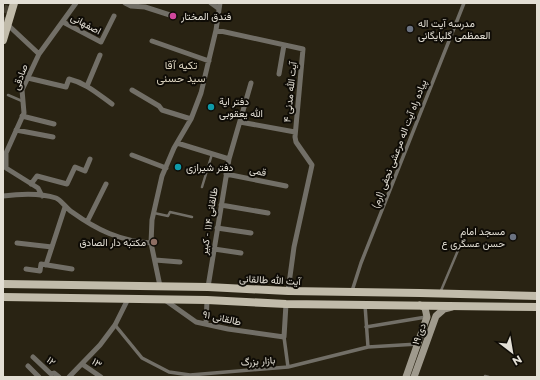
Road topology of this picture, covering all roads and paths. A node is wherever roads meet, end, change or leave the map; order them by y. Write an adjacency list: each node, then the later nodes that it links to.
1 (14, 3): 10 (main road)
2 (76, 3): 9 (street, صادقی)
3 (125, 3): 8 (street)
4 (211, 3): 6 (street)
5 (464, 3): 69 (street, پیاده راه آیت اله مرعشی نجفی (ارم))
6 (219, 5): 11 (street)
7 (114, 16): 9 (street, اصفهانی)
8 (173, 16)
9 (63, 22): 15 (street, صادقی)
10 (8, 25): 12 (main road); 15 (street)
11 (216, 30): 14 (street); 17 (street)
12 (3, 40)
13 (152, 40): 17 (street)
14 (284, 45): 18 (street); 31 (street, ۴ آیت الله مدنی)
15 (39, 54): 19 (street, صادقی)
16 (100, 55): 21 (street)
17 (209, 61): 27 (street)
18 (279, 74)
19 (28, 78): 21 (street); 24 (street, صادقی)
20 (251, 83): 28 (street, طالقانی ۱۱۴ - کبیر)
21 (87, 86): 25 (street)
22 (132, 90): 27 (street)
23 (8, 96): 24 (lane)
24 (22, 101): 26 (street, صادقی)
25 (112, 104)
26 (22, 116): 29 (street); 30 (street, صادقی)
27 (191, 119): 33 (street)
28 (240, 122): 31 (street); 37 (street, طالقانی ۱۱۴ - کبیر)
29 (54, 124)
30 (16, 130): 32 (street); 40 (street, صادقی)
31 (295, 134): 68 (street)
32 (52, 137)
33 (177, 143): 34 (street); 38 (street)
34 (212, 154): 37 (street); 43 (lane)
35 (132, 155): 38 (street)
36 (90, 159): 40 (street)
37 (229, 159): 39 (street, طالقانی ۱۱۴ - کبیر)
38 (166, 168): 48 (street)
39 (226, 174): 42 (street, قمی); 46 (street, طالقانی ۱۱۴ - کبیر)
40 (31, 184): 45 (street, صادقی)
41 (106, 184): 51 (street)
42 (286, 186)
43 (202, 187)
44 (3, 196): 45 (street)
45 (42, 196): 47 (street)
46 (221, 205): 49 (street); 52 (street, طالقانی ۱۱۴ - کبیر)
47 (66, 207): 51 (street); 56 (street)
48 (154, 213): 50 (lane); 55 (street)
49 (268, 213)
50 (192, 217)
51 (87, 222): 55 (street)
52 (217, 228): 53 (street); 58 (street, طالقانی ۱۱۴ - کبیر)
53 (250, 233)
54 (17, 243): 56 (street)
55 (151, 243): 60 (street)
56 (52, 247): 62 (street)
57 (459, 248): 70 (lane)
58 (214, 249): 59 (street); 67 (street, طالقانی ۱۱۴ - کبیر)
59 (241, 253)
60 (155, 260): 61 (street); 66 (street)
61 (180, 262)
62 (46, 265): 63 (street); 64 (street)
63 (26, 269)
64 (72, 270)
65 (3, 284): 66 (main road, آیت الله طالقانی)
66 (160, 286): 67 (main road, آیت الله طالقانی)
67 (208, 287): 68 (main road, آیت الله طالقانی)
68 (288, 292): 69 (main road, آیت الله طالقانی)
69 (352, 292): 70 (main road, آیت الله طالقانی)
70 (440, 293): 71 (main road, آیت الله طالقانی)
71 (537, 296)
72 (3, 297): 73 (main road)
73 (128, 299): 74 (main road); 83 (street)
74 (162, 299): 75 (main road); 82 (street, طالقانی ۹۱)
75 (207, 300): 76 (main road); 82 (street)
76 (286, 304): 77 (main road); 85 (street)
77 (365, 305): 78 (main road); 84 (street)
78 (420, 305): 79 (main road); 81 (main road, ۱۹ دی)
79 (454, 306): 80 (main road); 98 (main road, ۱۹ دی)
80 (537, 307)
81 (427, 317): 84 (street); 86 (main road, ۱۹ دی)
82 (206, 324): 85 (street, طالقانی ۹۱)
83 (116, 325): 89 (street); 91 (street, بازار بزرگ)
84 (366, 327): 87 (street)
85 (284, 337): 91 (street)
86 (418, 344): 87 (street, بازار بزرگ); 97 (main road, ۱۹ دی)
87 (368, 347): 91 (street, بازار بزرگ)
88 (33, 357): 94 (street, ۱۲)
89 (82, 364): 95 (street); 96 (street, ۱۳)
90 (28, 366): 93 (street)
91 (288, 367)
92 (485, 376): 99 (lane)
93 (39, 377)
94 (59, 377)
95 (69, 377)
96 (101, 377)
97 (406, 377)
98 (414, 377)
99 (489, 377)

